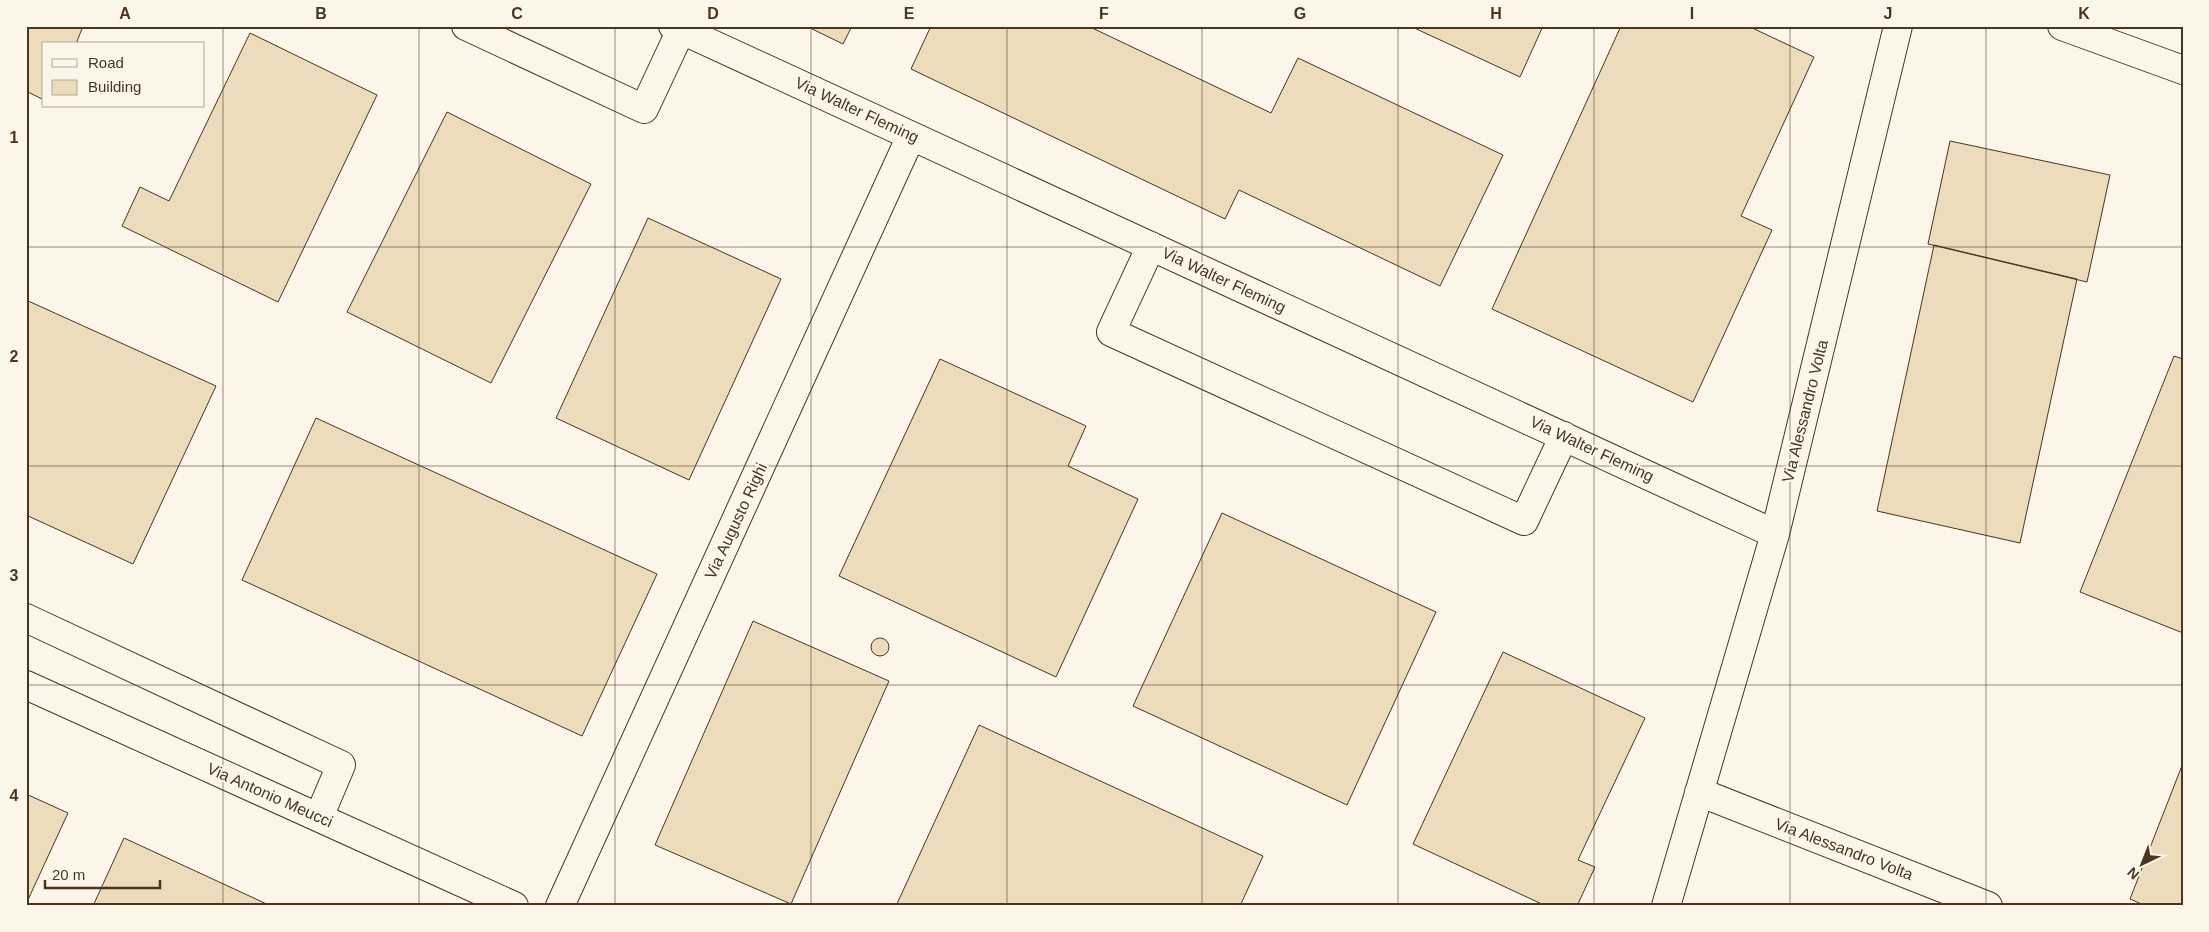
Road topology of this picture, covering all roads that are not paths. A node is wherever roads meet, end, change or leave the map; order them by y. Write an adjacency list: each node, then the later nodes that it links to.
1 (466, 26): 4 (street)
2 (1898, 26): 9 (street, Via Alessandro Volta)
3 (2062, 26): 5 (street)
4 (677, 28): 6 (street, Via Walter Fleming)
5 (2183, 70)
6 (912, 136): 7 (street, Via Walter Fleming); 15 (street, Via Augusto Righi)
7 (1151, 246): 8 (street, Via Walter Fleming); 8 (street)
8 (1564, 436): 9 (street, Via Walter Fleming)
9 (1776, 534): 12 (street, Via Alessandro Volta)
10 (26, 618): 13 (street)
11 (26, 685): 13 (street, Via Antonio Meucci)
12 (1699, 792): 16 (street, Via Alessandro Volta); 17 (street, Via Alessandro Volta)
13 (319, 817): 14 (street, Via Antonio Meucci)
14 (514, 906)
15 (560, 906)
16 (1666, 906)
17 (1988, 906)

